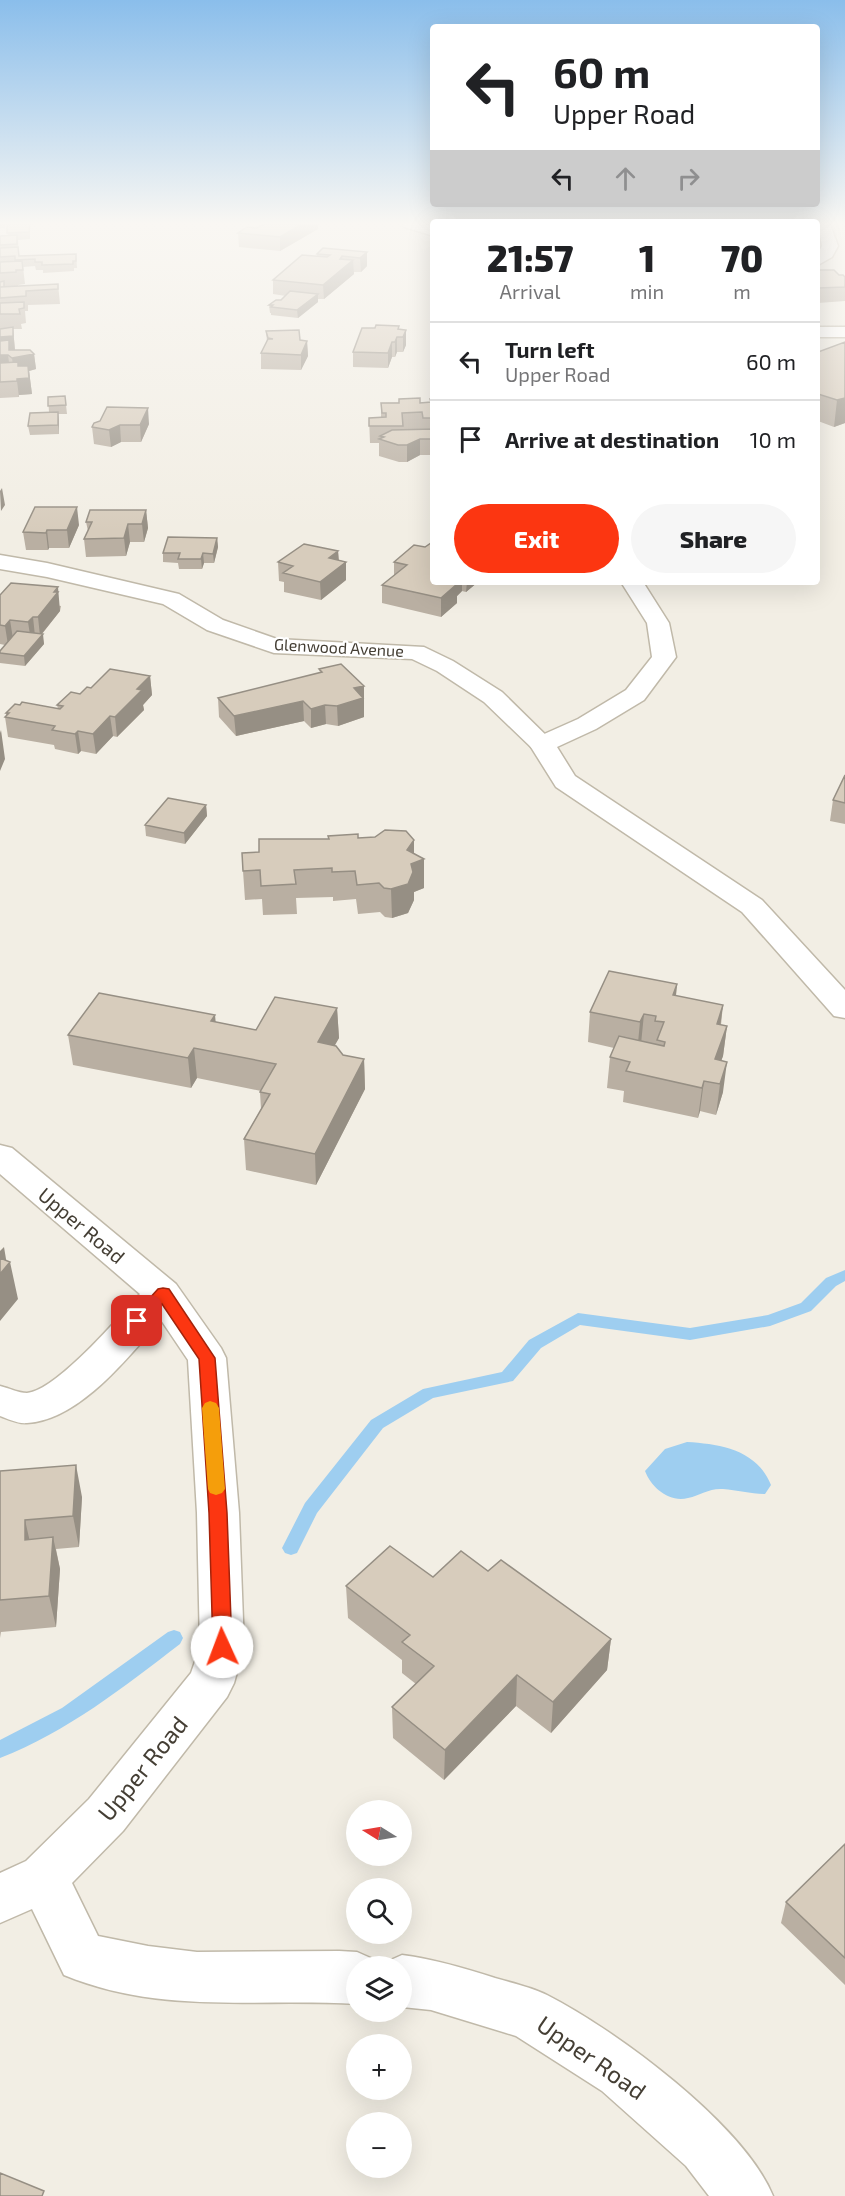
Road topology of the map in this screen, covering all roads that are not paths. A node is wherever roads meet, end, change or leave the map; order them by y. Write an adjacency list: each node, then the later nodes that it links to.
1 (820, 332): 2 (street)
2 (845, 332)
3 (0, 562): 5 (street, Glenwood Avenue)
4 (634, 585): 5 (street)
5 (542, 744): 6 (street, Glenwood Avenue)
6 (845, 1009)
7 (0, 1156): 8 (street, Upper Road)
8 (163, 1293): 9 (street); 10 (street, Upper Road)
9 (0, 1401)
10 (21, 1888): 11 (street, Upper Road)
11 (346, 1977)
12 (412, 1983): 13 (street, Upper Road)
13 (745, 2196)

